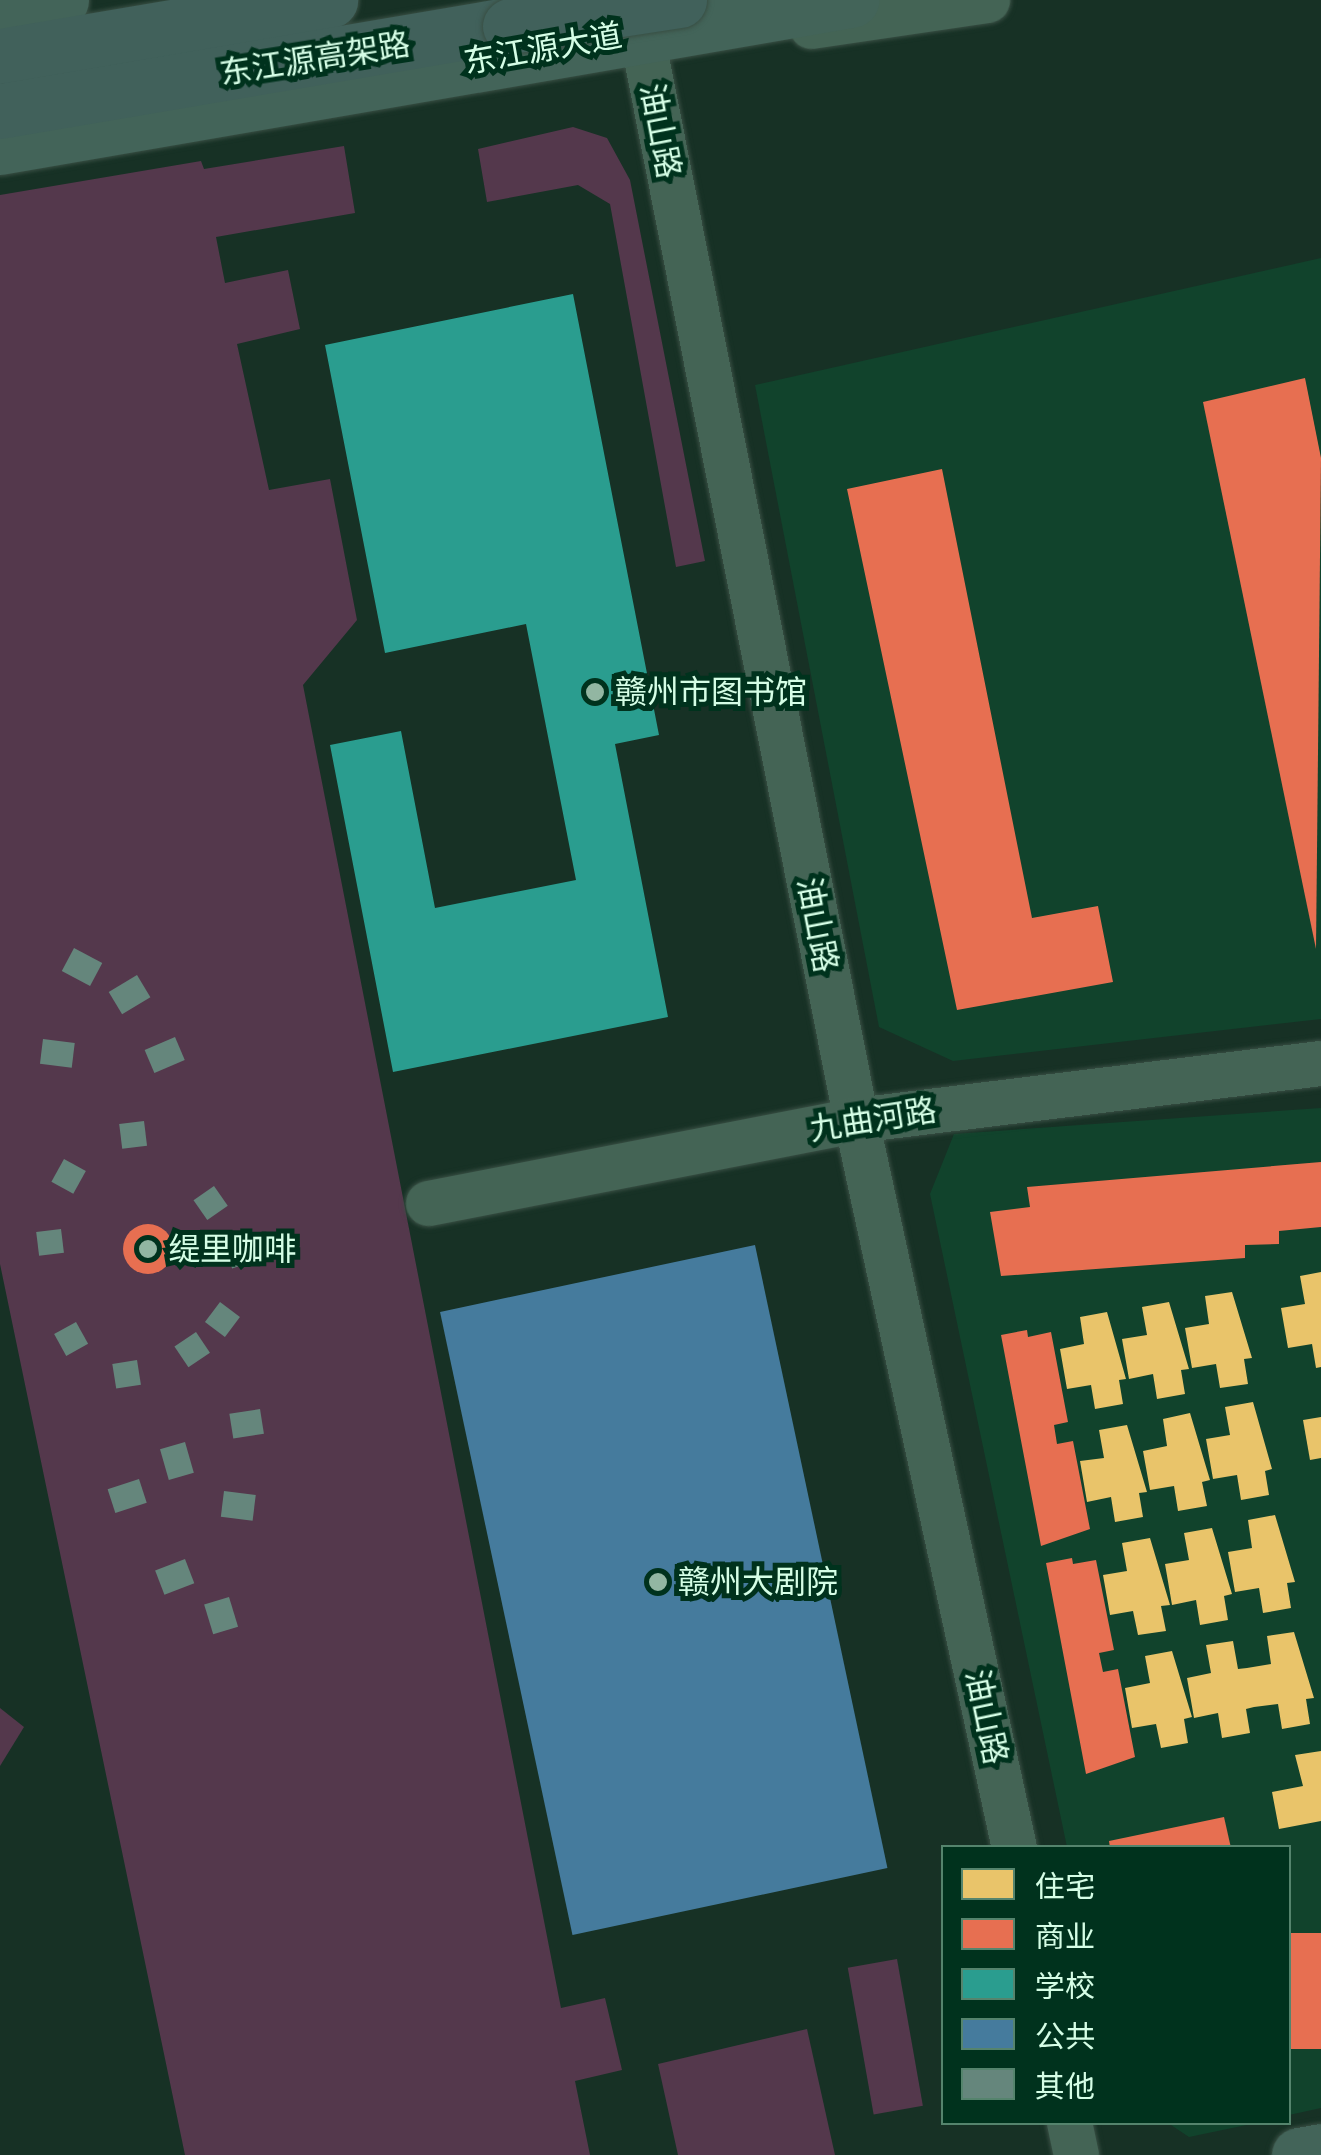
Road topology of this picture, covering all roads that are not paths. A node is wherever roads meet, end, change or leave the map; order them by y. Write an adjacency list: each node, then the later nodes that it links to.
1 (61, 0): 6 (main road)
2 (330, 0): 6 (highway, 东江源高架路)
3 (851, 0): 5 (main road, 东江源大道)
4 (987, 0): 5 (street)
5 (645, 17): 7 (main road, 东江源大道); 7 (highway, 东江源高架路, bridge); 8 (street); 10 (street, 油山路)
6 (6, 43)
7 (6, 119)
8 (0, 161)
9 (1321, 1063): 10 (street, 九曲河路)
10 (856, 1120): 11 (street, 九曲河路); 12 (street, 油山路)
11 (428, 1204)
12 (1013, 1845)
13 (1071, 2125): 15 (street)
14 (1321, 2151): 16 (main road)
15 (1076, 2155)
16 (1300, 2155)

